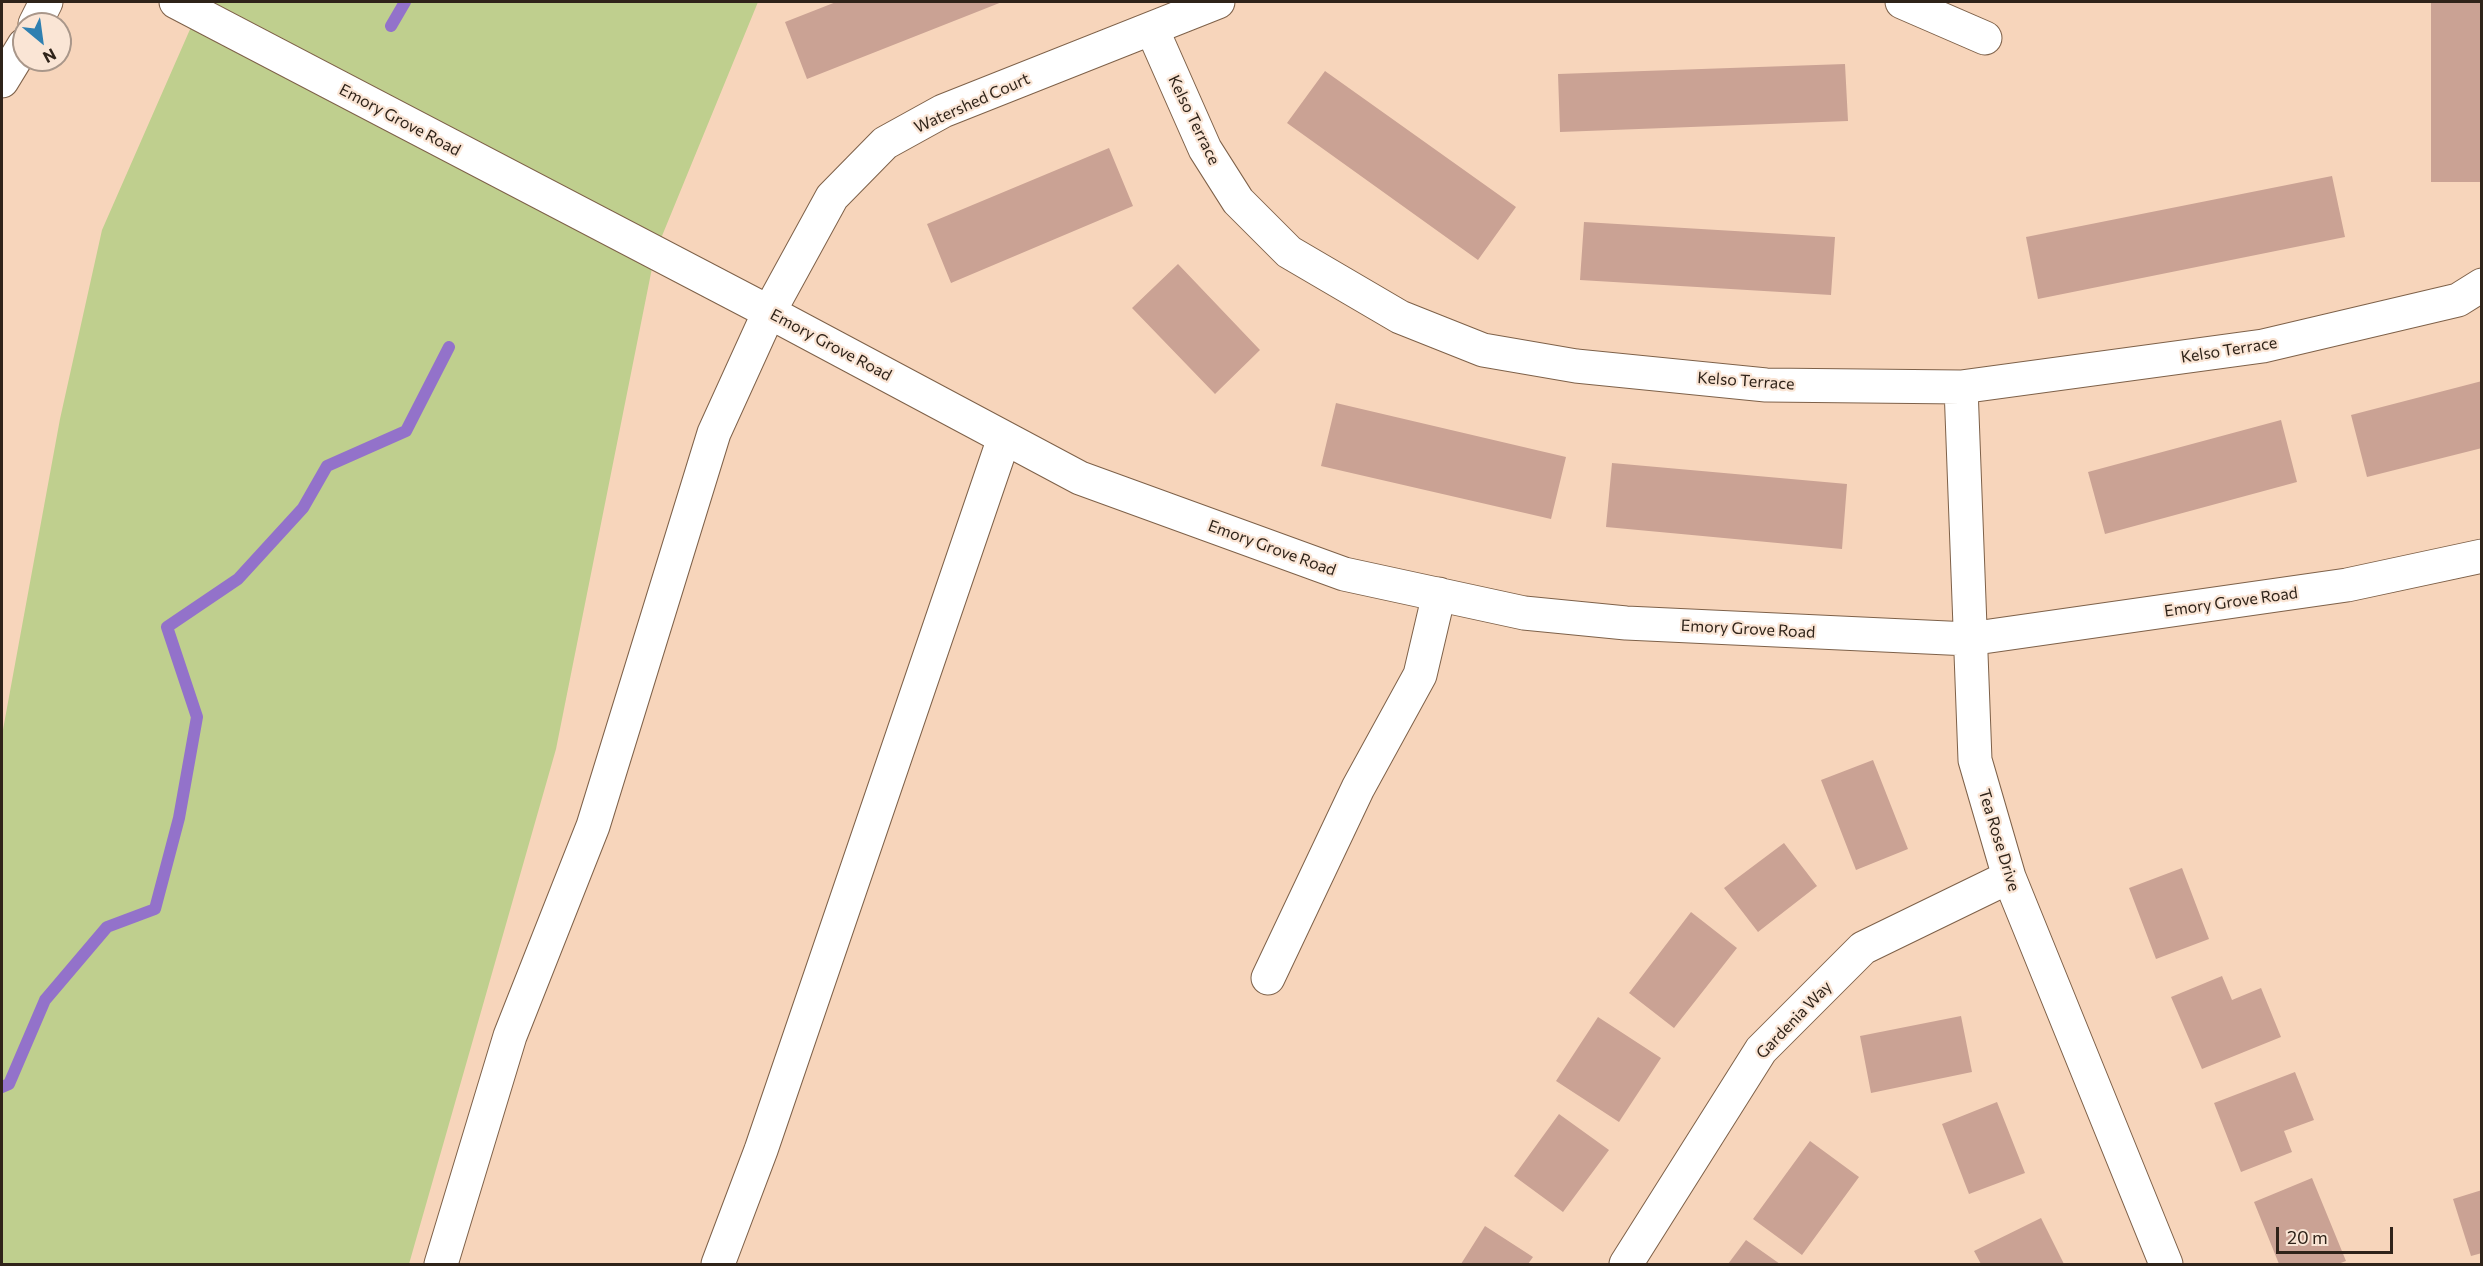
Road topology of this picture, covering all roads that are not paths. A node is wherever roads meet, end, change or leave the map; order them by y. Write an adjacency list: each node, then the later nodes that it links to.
1 (1218, 2): 4 (street, Watershed Court)
2 (1902, 2): 5 (street)
3 (192, 5): 9 (street, Emory Grove Road)
4 (1152, 29): 9 (street, Watershed Court); 10 (street, Kelso Terrace)
5 (1985, 38)
6 (12, 65): 7 (street)
7 (2, 81)
8 (2481, 285): 10 (street, Kelso Terrace)
9 (768, 312): 11 (street, Emory Grove Road); 17 (street, Watershed Court)
10 (1961, 387): 14 (street, Tea Rose Drive)
11 (1004, 438): 13 (street, Emory Grove Road); 18 (street)
12 (2481, 556): 14 (street, Emory Grove Road)
13 (1439, 594): 14 (street, Emory Grove Road); 16 (street)
14 (1969, 639): 15 (street, Tea Rose Drive)
15 (2009, 877): 19 (street, Gardenia Way); 20 (street, Tea Rose Drive)
16 (1268, 978)
17 (441, 1264)
18 (718, 1264)
19 (1626, 1264)
20 (2166, 1264)

